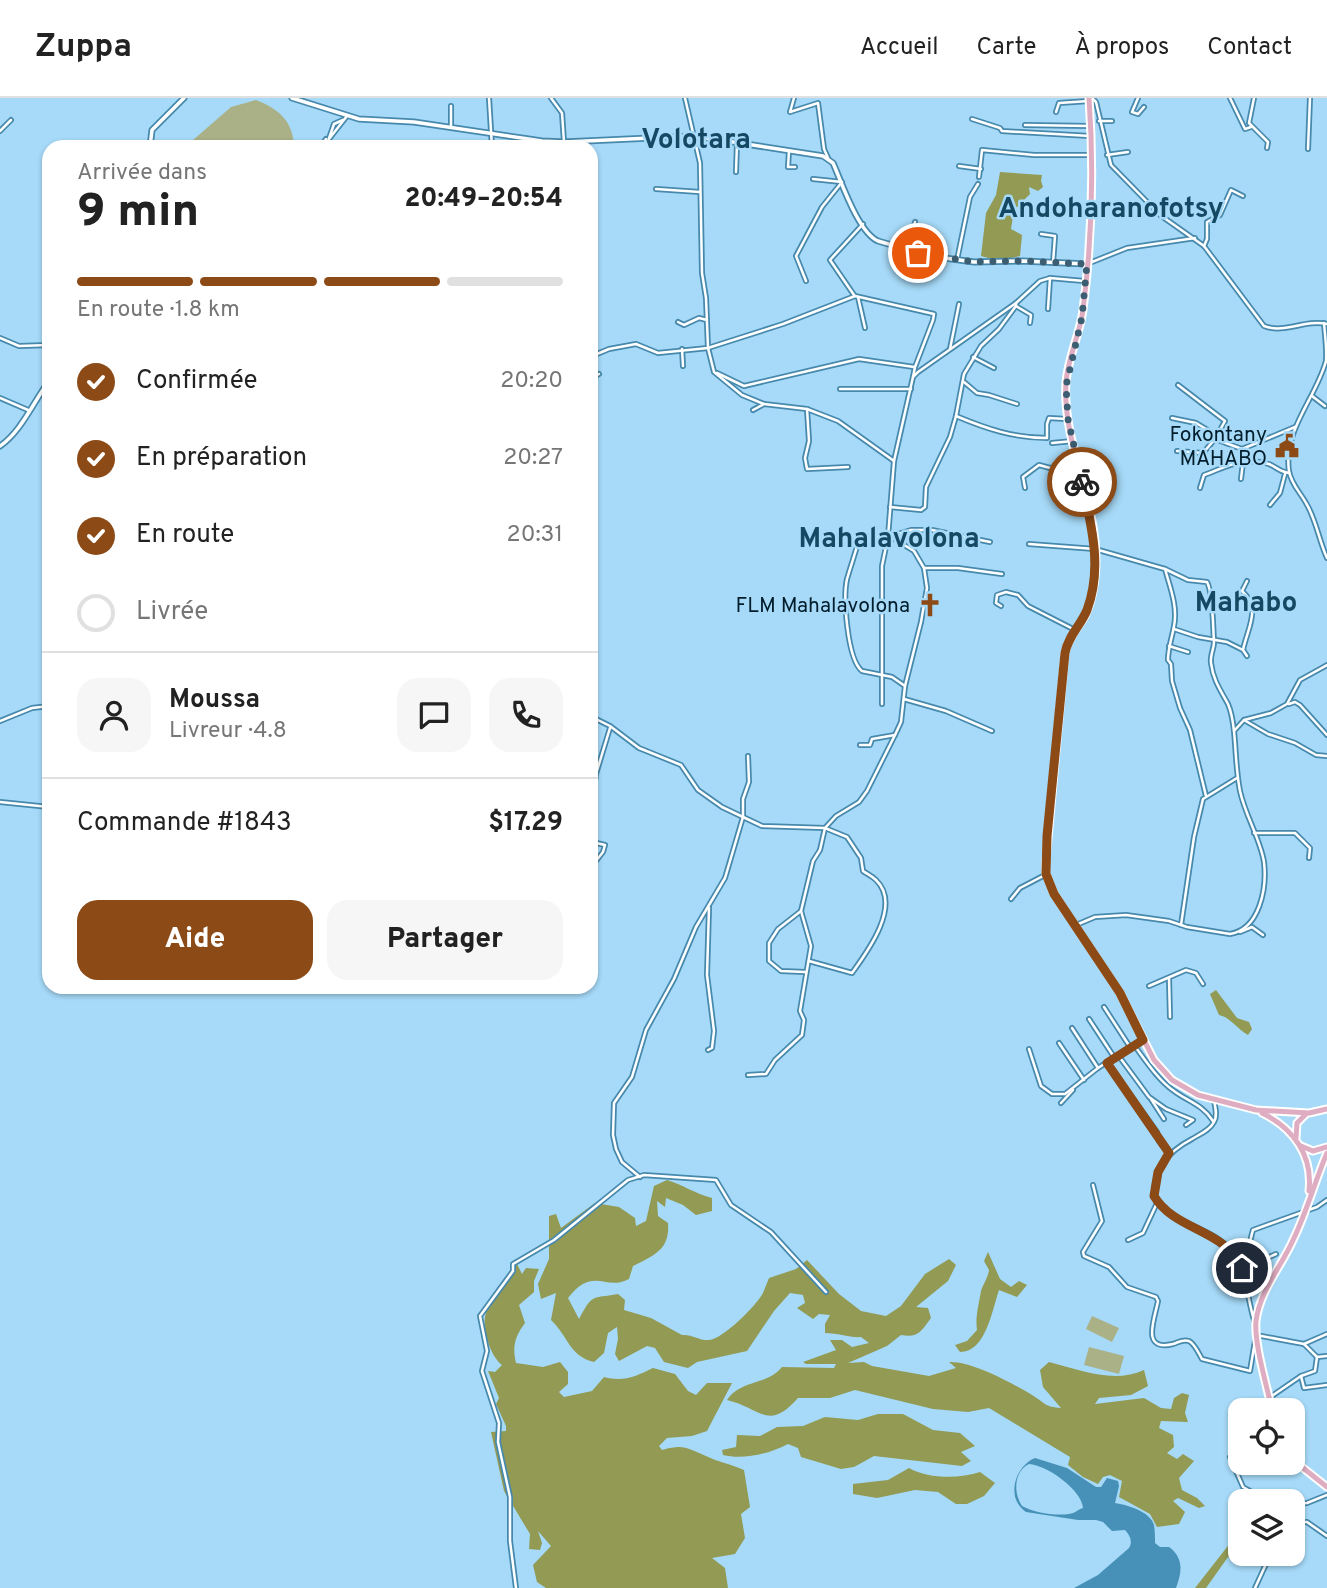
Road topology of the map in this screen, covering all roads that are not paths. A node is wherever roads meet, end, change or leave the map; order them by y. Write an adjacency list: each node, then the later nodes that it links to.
1 (184, 98): 29 (street)
2 (292, 98): 15 (street)
3 (489, 98): 25 (street)
4 (551, 98): 33 (street)
5 (685, 98): 26 (street)
6 (793, 98): 42 (street)
7 (1138, 98): 13 (street)
8 (1230, 98): 23 (street)
9 (1254, 98): 23 (street)
10 (1310, 98): 37 (street)
11 (1090, 99): 14 (street); 18 (street); 21 (main road)
12 (451, 106): 22 (street)
13 (1144, 107)
14 (1056, 112)
15 (345, 118): 22 (street); 30 (street)
16 (972, 119): 27 (street)
17 (10, 120): 24 (street)
18 (1099, 121): 19 (street); 41 (street)
19 (1112, 121)
20 (1025, 125): 21 (street)
21 (1090, 126): 27 (main road)
22 (451, 127): 25 (street)
23 (1251, 127): 36 (street)
24 (0, 131)
25 (491, 133): 28 (street); 31 (street)
26 (694, 136): 34 (street); 35 (street); 52 (street)
27 (1090, 136): 40 (main road)
28 (526, 138): 32 (street)
29 (151, 140)
30 (329, 140)
31 (492, 140)
32 (545, 140)
33 (564, 140)
34 (598, 140)
35 (737, 143): 38 (street); 46 (street)
36 (1267, 148)
37 (1308, 149)
38 (789, 151): 42 (street); 44 (street)
39 (1128, 152): 41 (street)
40 (1091, 155): 45 (street); 62 (main road)
41 (1107, 155): 57 (street)
42 (828, 158): 49 (street)
43 (959, 166): 45 (street)
44 (794, 167)
45 (981, 169): 47 (street)
46 (736, 172)
47 (979, 177)
48 (813, 179): 49 (street)
49 (842, 183): 55 (street); 64 (street)
50 (978, 184): 60 (street)
51 (656, 188): 52 (street)
52 (701, 192): 70 (street)
53 (1243, 197): 58 (street)
54 (915, 222): 59 (street)
55 (863, 224): 59 (street); 66 (street)
56 (1041, 234): 61 (street)
57 (1195, 238): 58 (street); 62 (street)
58 (1204, 246): 73 (street)
59 (907, 249): 60 (street)
60 (957, 260): 61 (street)
61 (1053, 263): 62 (street)
62 (1087, 264): 65 (main road)
63 (1050, 278): 65 (street); 68 (street); 69 (street)
64 (806, 281)
65 (1086, 281): 102 (main road)
66 (856, 297): 74 (street); 77 (street); 83 (street)
67 (959, 304): 79 (street)
68 (1016, 305): 72 (street); 79 (street); 81 (street)
69 (1048, 309)
70 (707, 320): 71 (street); 77 (street)
71 (678, 322)
72 (1030, 323)
73 (1326, 324): 92 (street)
74 (865, 328)
75 (0, 338): 76 (street)
76 (42, 345)
77 (708, 348): 78 (street); 85 (street)
78 (682, 349): 80 (street); 82 (street)
79 (950, 350): 86 (street)
80 (598, 354)
81 (973, 357): 84 (street); 87 (street)
82 (683, 366)
83 (915, 367): 85 (street); 86 (street)
84 (994, 368)
85 (714, 372): 94 (street)
86 (913, 377): 89 (street)
87 (964, 382): 95 (street); 100 (street)
88 (1178, 385): 104 (street)
89 (911, 388): 90 (street); 109 (street)
90 (841, 389)
91 (42, 391): 98 (street)
92 (1312, 396): 96 (street); 103 (street)
93 (0, 398): 98 (street)
94 (764, 404): 97 (street); 99 (street)
95 (1017, 404)
96 (1325, 406)
97 (807, 409): 109 (street); 112 (street)
98 (28, 410): 107 (street)
99 (753, 410)
100 (956, 416): 102 (street); 118 (street)
101 (1172, 418): 104 (street)
102 (1068, 419): 105 (main road)
103 (1295, 427): 104 (street); 113 (street)
104 (1215, 437): 108 (street)
105 (1073, 441): 106 (street); 110 (main road)
106 (1052, 443)
107 (0, 446)
108 (1177, 451)
109 (894, 461): 118 (street)
110 (1078, 463): 115 (street); 122 (main road)
111 (1242, 463): 113 (street); 114 (street); 116 (street)
112 (848, 467)
113 (1287, 473): 117 (street); 123 (street)
114 (1241, 479)
115 (1025, 488)
116 (1200, 488)
117 (1270, 505)
118 (890, 507): 119 (street)
119 (889, 537): 120 (street); 124 (street); 137 (street); 137 (street)
120 (990, 542)
121 (1029, 544): 122 (street)
122 (1096, 549): 125 (street); 130 (main road)
123 (1327, 558)
124 (924, 568): 126 (street); 138 (street)
125 (1165, 569): 129 (street); 131 (street)
126 (1002, 574)
127 (1247, 581): 133 (street)
128 (1001, 606): 130 (street)
129 (1174, 629): 131 (street); 132 (street)
130 (1075, 630): 165 (main road)
131 (1213, 640): 133 (street); 148 (street)
132 (1169, 646): 134 (street); 156 (street)
133 (1243, 650): 135 (street)
134 (1188, 652)
135 (1247, 656)
136 (1327, 666): 141 (street)
137 (882, 676): 138 (street); 140 (street)
138 (905, 686): 139 (street)
139 (904, 699): 147 (street); 149 (street)
140 (882, 704)
141 (1287, 705): 144 (street); 150 (street)
142 (42, 707): 145 (street)
143 (598, 720): 146 (street)
144 (1244, 720): 148 (street); 153 (street)
145 (0, 721)
146 (610, 726): 154 (street); 159 (street)
147 (992, 731)
148 (1234, 732): 155 (street)
149 (895, 735): 151 (street); 160 (street)
150 (1327, 735)
151 (860, 745)
152 (748, 756): 159 (street)
153 (1327, 756)
154 (598, 767)
155 (1238, 778): 156 (street); 161 (street)
156 (1206, 796): 170 (street)
157 (0, 802): 158 (street)
158 (42, 806)
159 (743, 817): 160 (street); 167 (street)
160 (825, 828): 168 (street); 173 (street)
161 (1254, 832): 164 (street); 171 (street)
162 (598, 844): 163 (street)
163 (598, 858)
164 (1309, 858)
165 (1046, 874): 166 (street); 169 (main road)
166 (1011, 899)
167 (709, 908): 186 (street); 209 (street)
168 (801, 911): 173 (street); 174 (street)
169 (1075, 925): 170 (street); 182 (main road)
170 (1181, 925): 171 (street)
171 (1237, 933): 172 (street)
172 (1263, 934)
173 (808, 961): 174 (street)
174 (805, 972): 190 (street)
175 (1169, 978): 176 (street); 177 (street); 179 (street)
176 (1203, 984)
177 (1149, 986)
178 (1104, 1007): 184 (street)
179 (1170, 1017)
180 (1089, 1019): 187 (street)
181 (1072, 1028): 189 (street)
182 (1143, 1040): 184 (street); 194 (main road)
183 (1059, 1043): 191 (street)
184 (1132, 1046): 187 (street); 203 (street)
185 (1029, 1049): 192 (street)
186 (708, 1050)
187 (1116, 1056): 188 (street); 193 (street)
188 (1107, 1063): 189 (street); 207 (street)
189 (1098, 1068): 191 (street)
190 (748, 1074)
191 (1084, 1080): 192 (street)
192 (1074, 1087): 195 (street)
193 (1149, 1097): 201 (street); 202 (street)
194 (1214, 1100): 197 (main road); 203 (street)
195 (1061, 1103)
196 (1327, 1109): 198 (main road)
197 (1256, 1110): 198 (main road); 205 (main road)
198 (1312, 1112): 199 (main road); 205 (main road)
199 (1327, 1115)
200 (1199, 1117): 202 (street)
201 (1164, 1119)
202 (1193, 1120): 204 (street)
203 (1214, 1123): 207 (street)
204 (1186, 1125)
205 (1298, 1142): 206 (main road); 213 (main road)
206 (1327, 1147)
207 (1169, 1153): 212 (street)
208 (1327, 1153): 213 (main road)
209 (640, 1177): 218 (street); 235 (street)
210 (1093, 1185): 221 (street)
211 (1327, 1200): 213 (street)
212 (1158, 1202): 214 (street); 217 (street)
213 (1305, 1208): 216 (street); 219 (main road)
214 (1128, 1240)
215 (1276, 1254): 216 (street)
216 (1249, 1259): 217 (street)
217 (1244, 1278): 219 (street)
218 (826, 1292)
219 (1256, 1326): 221 (main road)
220 (1327, 1334): 222 (street)
221 (1256, 1335): 222 (street); 227 (main road)
222 (1304, 1344): 224 (street)
223 (1327, 1356): 224 (street)
224 (1317, 1357): 225 (street)
225 (1301, 1376): 226 (street); 227 (street)
226 (1327, 1385)
227 (1269, 1398)
228 (1305, 1470): 229 (main road)
229 (1327, 1487)
230 (1327, 1495): 231 (street)
231 (1305, 1503)
232 (1305, 1522): 233 (street)
233 (1327, 1536)
234 (1265, 1566): 236 (street)
235 (516, 1588)
236 (1255, 1588)

